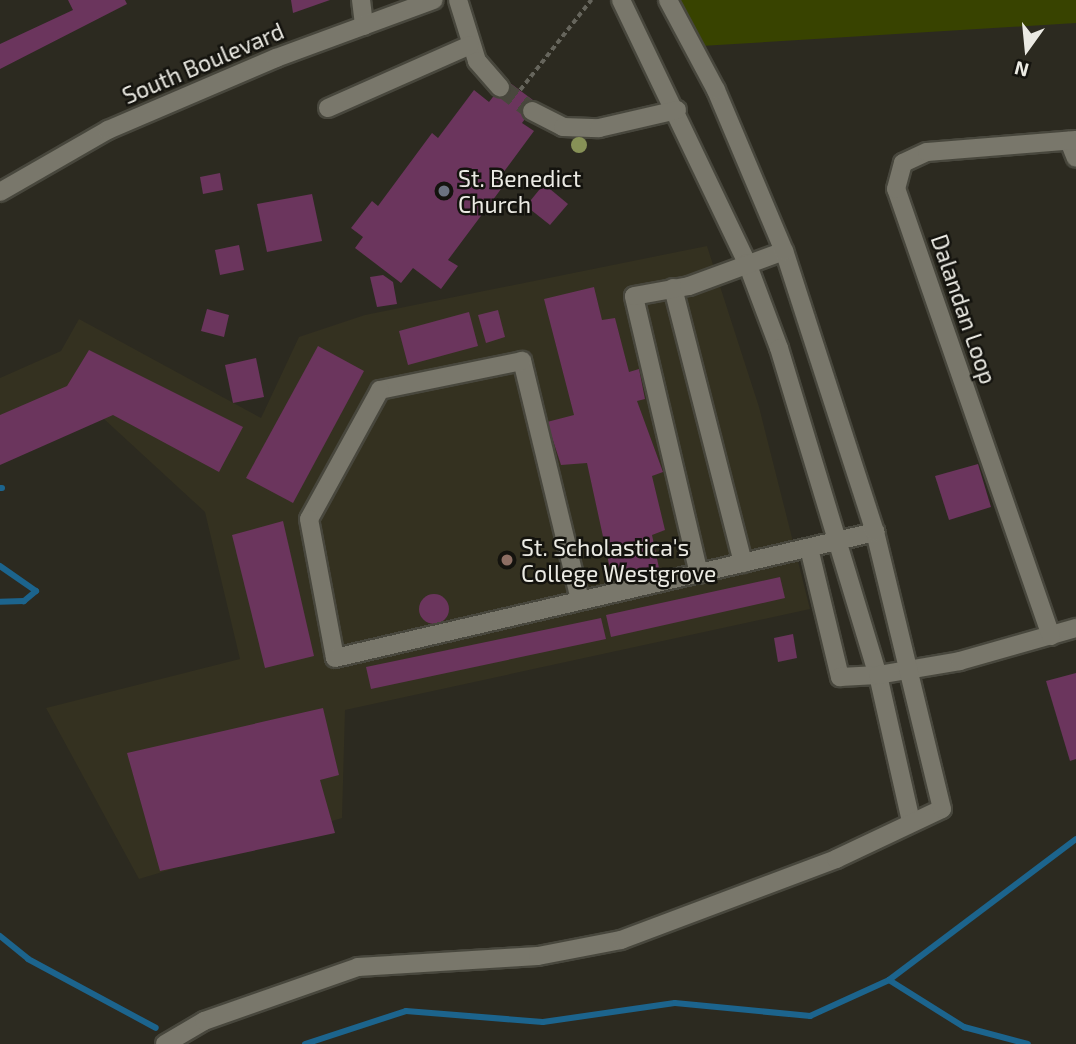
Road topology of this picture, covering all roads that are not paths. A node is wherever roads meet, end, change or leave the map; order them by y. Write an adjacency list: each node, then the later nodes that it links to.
1 (361, 0): 6 (street)
2 (434, 0): 6 (street, South Boulevard)
3 (458, 0): 7 (street)
4 (621, 0): 10 (street)
5 (668, 0): 15 (street)
6 (364, 26): 14 (street, South Boulevard)
7 (470, 44): 8 (street); 9 (street)
8 (500, 87)
9 (328, 108)
10 (677, 110): 11 (street); 16 (street)
11 (532, 111)
12 (1072, 141): 13 (street); 25 (street, Dalandan Loop)
13 (1076, 158)
14 (0, 192)
15 (784, 251): 16 (street); 18 (street)
16 (747, 263): 17 (street); 19 (street)
17 (673, 288): 21 (street); 22 (street)
18 (875, 532): 19 (street); 26 (street)
19 (841, 542): 20 (street); 27 (street)
20 (809, 548): 21 (street); 27 (street)
21 (743, 563): 22 (street)
22 (699, 574): 23 (street)
23 (579, 600): 23 (street)
24 (1076, 628): 25 (street)
25 (1051, 635): 26 (street)
26 (911, 670): 27 (street); 28 (street)
27 (878, 675): 28 (street)
28 (911, 822): 29 (street)
29 (165, 1044)

